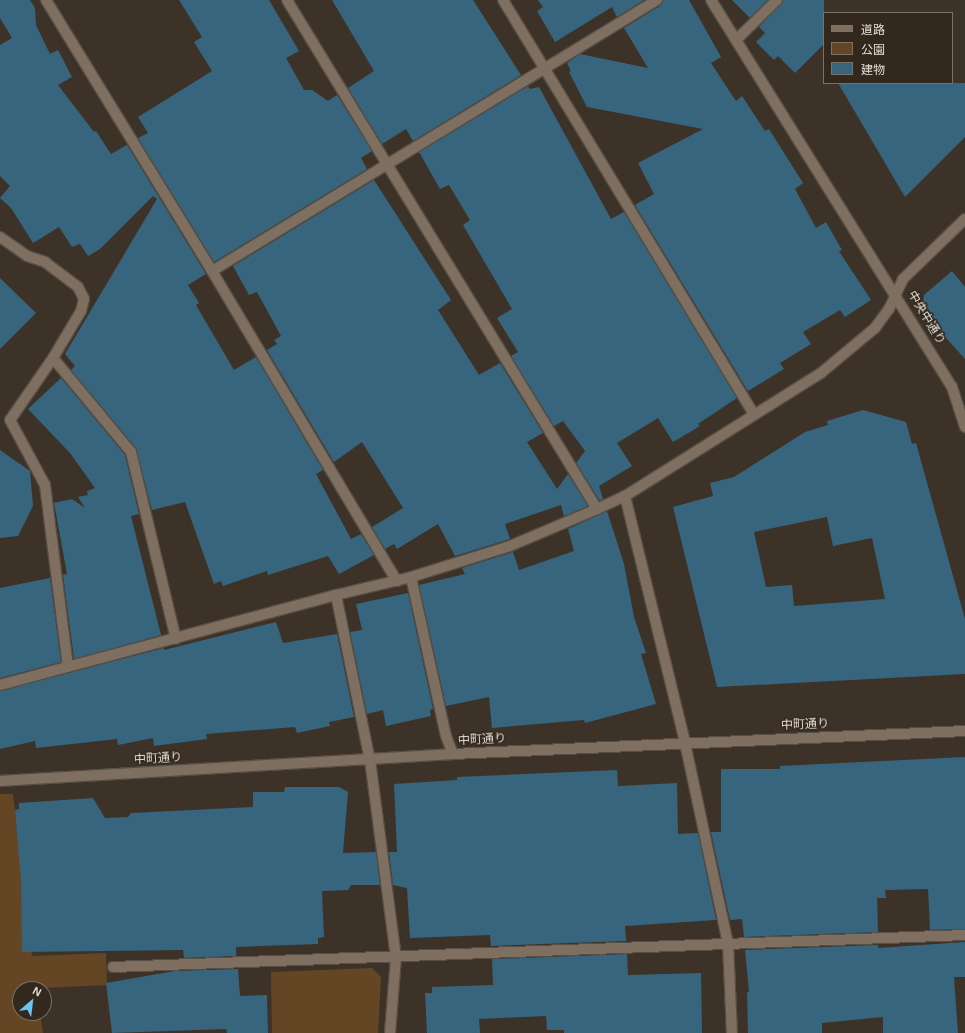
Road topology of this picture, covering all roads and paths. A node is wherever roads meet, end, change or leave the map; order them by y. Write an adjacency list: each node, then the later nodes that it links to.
1 (46, 0): 12 (street)
2 (287, 0): 9 (street)
3 (503, 0): 8 (street)
4 (657, 0): 8 (street)
5 (710, 0): 7 (street)
6 (777, 0): 7 (street)
7 (736, 40): 13 (street)
8 (544, 68): 9 (street); 15 (street)
9 (386, 163): 12 (street); 18 (street)
10 (965, 219): 13 (street, 中央中通り)
11 (0, 237): 14 (street)
12 (212, 270): 20 (street)
13 (896, 293): 15 (street); 16 (street, 中央中通り)
14 (52, 358): 22 (street); 23 (street)
15 (754, 414): 17 (street)
16 (965, 427)
17 (626, 496): 18 (street); 26 (street)
18 (597, 509): 19 (street)
19 (411, 577): 20 (street); 27 (street)
20 (397, 581): 21 (street)
21 (336, 595): 22 (street); 28 (street)
22 (176, 638): 23 (street)
23 (68, 666): 24 (street)
24 (0, 685)
25 (965, 731): 26 (street, 中町通り)
26 (685, 743): 27 (street, 中町通り); 31 (street)
27 (453, 754): 28 (street, 中町通り)
28 (370, 760): 29 (street, 中町通り); 32 (street)
29 (0, 781)
30 (965, 935): 31 (street)
31 (728, 943): 32 (street); 35 (street)
32 (396, 956): 33 (street); 34 (street)
33 (113, 967)
34 (390, 1033)
35 (732, 1033)

